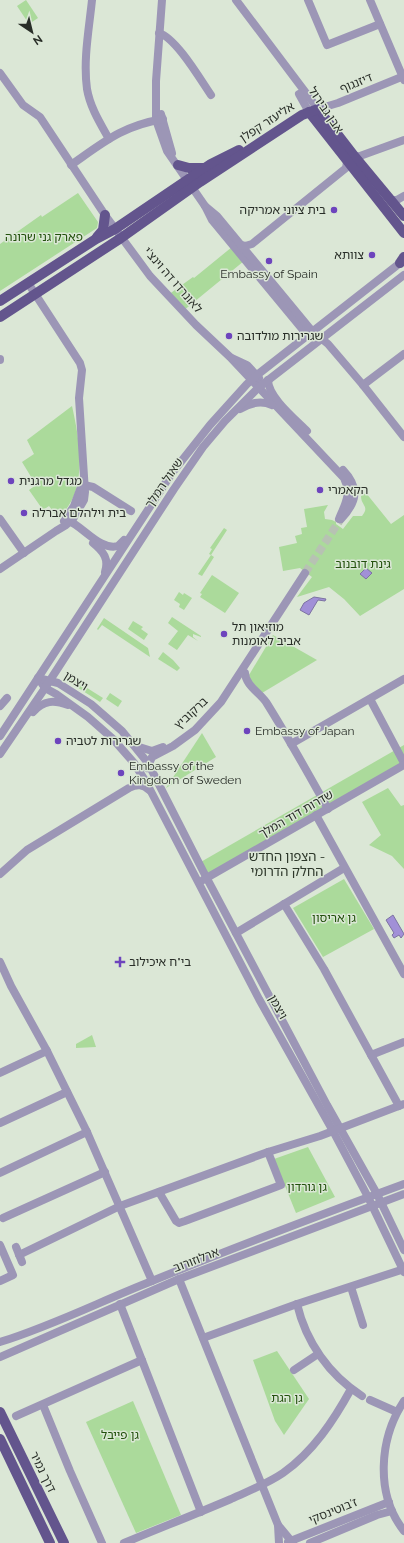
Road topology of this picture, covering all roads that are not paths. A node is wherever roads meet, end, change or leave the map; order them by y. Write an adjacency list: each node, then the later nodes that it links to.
1 (92, 0): 14 (street)
2 (162, 0): 8 (street)
3 (229, 0): 12 (street, אבן גבירול)
4 (236, 0): 12 (street, אבן גבירול)
5 (308, 0): 7 (street)
6 (370, 0): 7 (street)
7 (380, 24): 10 (street)
8 (159, 33): 11 (street); 13 (street)
9 (0, 73): 18 (street, לאונרדו דה וינצ'י)
10 (404, 77): 12 (street, דיזנגוף)
11 (211, 95)
12 (311, 109): 16 (main road, אבן גבירול); 19 (main road, אליעזר קפלן); 20 (main road, אליעזר קפלן)
13 (159, 120): 14 (street); 17 (street)
14 (109, 139): 18 (street)
15 (404, 140): 16 (street)
16 (351, 160): 22 (main road, אבן גבירול); 27 (main road, אבן גבירול); 29 (street)
17 (175, 161): 19 (main road); 20 (street)
18 (71, 165): 24 (street, לאונרדו דה וינצ'י)
19 (205, 168): 20 (main road, אליעזר קפלן)
20 (189, 184): 23 (street); 26 (main road, אליעזר קפלן)
21 (404, 196): 22 (street)
22 (390, 200): 25 (main road, אבן גבירול)
23 (205, 206): 30 (street); 39 (street)
24 (105, 215): 26 (street, לאונרדו דה וינצ'י); 28 (main road)
25 (404, 216)
26 (118, 233): 28 (main road, אליעזר קפלן); 35 (main road, אליעזר קפלן); 42 (street, לאונרדו דה וינצ'י)
27 (404, 233)
28 (96, 239): 34 (main road, אליעזר קפלן)
29 (252, 244): 30 (street); 31 (street)
30 (241, 245): 31 (street)
31 (251, 257): 38 (street)
32 (403, 260): 38 (street, שאול המלך)
33 (404, 274): 40 (street, שאול המלך)
34 (28, 283): 35 (street); 36 (main road, אליעזר קפלן)
35 (35, 294): 37 (main road, אליעזר קפלן); 51 (street)
36 (0, 301)
37 (0, 317)
38 (312, 331): 39 (street, שאול המלך); 40 (street)
39 (304, 337): 43 (street, שאול המלך)
40 (322, 338): 45 (street, שאול המלך); 46 (street)
41 (404, 354): 46 (street)
42 (230, 357): 43 (street); 44 (street, לאונרדו דה וינצ'י)
43 (257, 375): 44 (street, שאול המלך); 47 (street)
44 (250, 380): 47 (street, לאונרדו דה וינצ'י); 55 (street, שאול המלך)
45 (268, 380): 47 (street, שאול המלך); 52 (street)
46 (363, 385): 50 (street)
47 (258, 388): 48 (street, לאונרדו דה וינצ'י); 49 (street, שאול המלך)
48 (275, 406): 49 (street); 52 (street, לאונרדו דה וינצ'י)
49 (225, 421): 66 (street, שאול המלך)
50 (404, 437)
51 (84, 485): 53 (street); 57 (street)
52 (350, 486): 56 (street)
53 (130, 510)
54 (0, 519): 59 (street)
55 (141, 519): 57 (street); 62 (street, שאול המלך)
56 (340, 520)
57 (71, 522): 58 (street); 58 (street); 62 (street)
58 (56, 530): 59 (street)
59 (24, 553): 60 (street)
60 (0, 569)
61 (305, 573): 63 (street, ברקוביץ)
62 (102, 582): 64 (street, שאול המלך)
63 (242, 677): 72 (street, ברקוביץ); 74 (street); 78 (street, ברקוביץ)
64 (38, 678): 66 (street, ויצמן); 73 (street, שאול המלך)
65 (404, 679): 68 (street)
66 (48, 685): 70 (street, ויצמן); 71 (street, שאול המלך); 75 (street, ויצמן)
67 (7, 698): 69 (street)
68 (370, 699): 74 (street); 77 (street)
69 (0, 706)
70 (73, 706): 71 (street); 78 (street, ויצמן)
71 (19, 727): 76 (street, שאול המלך)
72 (194, 730): 75 (street); 78 (street, ברקוביץ)
73 (0, 736)
74 (291, 744): 81 (street)
75 (136, 748): 78 (street)
76 (0, 754)
77 (404, 764): 81 (street, שדרות דוד המלך)
78 (142, 765): 79 (street); 80 (street, ויצמן); 85 (street, ויצמן)
79 (129, 788): 80 (street); 84 (street)
80 (151, 792): 86 (street, ויצמן)
81 (328, 809): 82 (street, שדרות דוד המלך)
82 (316, 815): 83 (street); 85 (street, שדרות דוד המלך)
83 (344, 868): 87 (street); 90 (street)
84 (0, 874)
85 (207, 878): 86 (street, שדרות דוד המלך); 88 (street, ויצמן)
86 (199, 883): 98 (street, ויצמן)
87 (284, 904): 88 (street); 93 (street)
88 (236, 933): 98 (street, ויצמן)
89 (0, 962): 92 (street)
90 (404, 973)
91 (404, 1042): 93 (street)
92 (47, 1051): 94 (street); 95 (street)
93 (371, 1055): 96 (street)
94 (0, 1073)
95 (67, 1092): 97 (street); 99 (street)
96 (401, 1105): 98 (street)
97 (0, 1122)
98 (337, 1130): 100 (street); 105 (street, ויצמן); 107 (street, ויצמן)
99 (87, 1132): 101 (street); 102 (street)
100 (268, 1152): 104 (street); 104 (street)
101 (105, 1172): 109 (street); 111 (street)
102 (0, 1173)
103 (404, 1184): 105 (street, ארלוזורוב)
104 (159, 1192): 109 (street)
105 (376, 1194): 107 (street, ארלוזורוב); 108 (street, ויצמן)
106 (404, 1194): 108 (street, ארלוזורוב)
107 (368, 1197): 110 (street, ויצמן); 118 (street, ארלוזורוב)
108 (381, 1203): 110 (street, ארלוזורוב); 113 (street, ויצמן)
109 (120, 1206): 114 (street); 118 (street)
110 (372, 1206): 115 (street, ויצמן); 116 (street, ארלוזורוב)
111 (3, 1217)
112 (0, 1245): 117 (street)
113 (404, 1250)
114 (19, 1254)
115 (404, 1270): 119 (street)
116 (179, 1279): 120 (street, ארלוזורוב); 123 (street)
117 (0, 1281)
118 (152, 1281): 124 (street, ארלוזורוב)
119 (351, 1286): 121 (street); 122 (street)
120 (120, 1304): 126 (street, ארלוזורוב); 127 (street)
121 (297, 1304): 123 (street); 125 (street)
122 (363, 1326)
123 (203, 1338): 136 (street)
124 (0, 1342)
125 (318, 1354): 128 (street); 129 (street)
126 (0, 1357)
127 (142, 1360): 131 (street); 139 (street)
128 (294, 1370)
129 (351, 1389): 133 (street); 136 (street)
130 (404, 1401): 133 (street)
131 (43, 1405): 134 (street); 145 (street)
132 (0, 1412): 144 (main road, דרך נמיר)
133 (397, 1412): 137 (street)
134 (16, 1416)
135 (0, 1439): 143 (main road, דרך נמיר)
136 (262, 1484): 139 (street); 140 (street)
137 (389, 1502): 138 (street); 142 (street, ז'בוטינסקי)
138 (392, 1511): 141 (street); 148 (street, ז'בוטינסקי)
139 (201, 1512): 146 (street)
140 (278, 1525): 142 (street); 147 (street)
141 (404, 1531)
142 (290, 1542)
143 (50, 1543)
144 (64, 1543)
145 (102, 1543)
146 (124, 1543)
147 (279, 1543)
148 (310, 1543)

